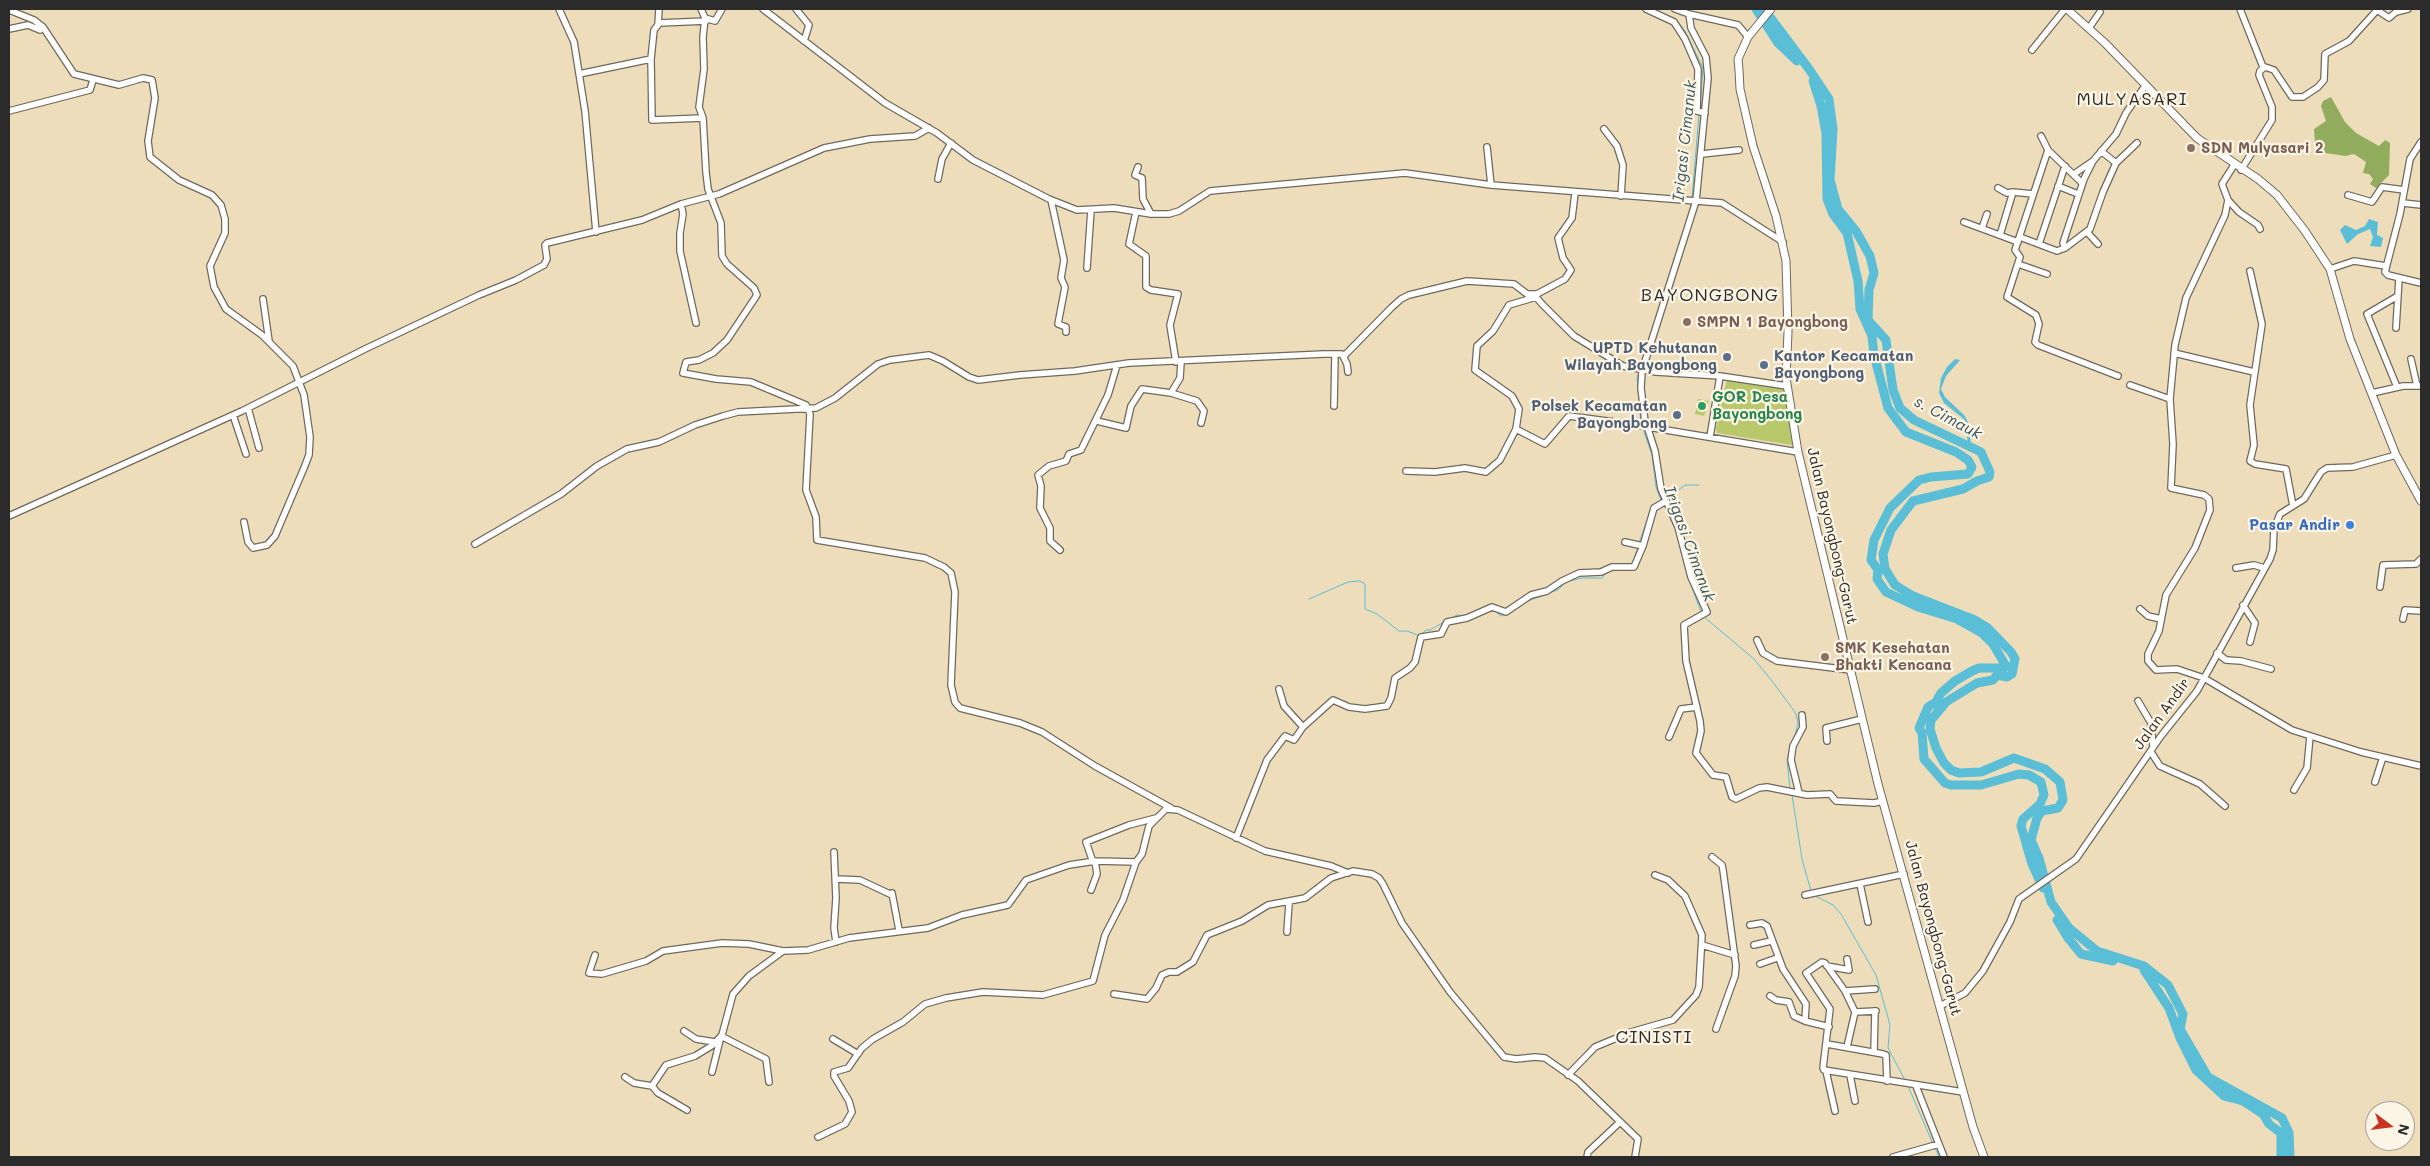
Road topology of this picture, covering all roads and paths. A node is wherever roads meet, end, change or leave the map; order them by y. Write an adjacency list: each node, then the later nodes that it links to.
1 (559, 9): 27 (street)
2 (659, 9): 18 (street)
3 (701, 9): 17 (street)
4 (722, 9): 17 (street)
5 (764, 9): 23 (street)
6 (796, 9): 23 (street)
7 (1646, 9): 31 (street)
8 (1675, 9): 16 (street)
9 (1771, 9): 22 (main road, Jalan Bayongbong-Garut)
10 (2066, 9): 19 (main road); 24 (street)
11 (2240, 9): 26 (street)
12 (2377, 9): 13 (street); 26 (street)
13 (2408, 9)
14 (9, 10): 21 (street)
15 (2100, 12): 19 (street)
16 (1689, 14): 22 (street); 31 (street)
17 (706, 19): 18 (street); 32 (street)
18 (658, 23): 25 (street)
19 (2089, 28): 29 (main road)
20 (9, 29): 21 (street)
21 (42, 29): 28 (street)
22 (1748, 37): 81 (main road, Jalan Bayongbong-Garut)
23 (804, 41): 33 (street)
24 (2032, 50)
25 (651, 59): 27 (street); 32 (street)
26 (2264, 68): 49 (street)
27 (579, 74): 77 (street)
28 (92, 80): 30 (street); 99 (street)
29 (2145, 86): 42 (street); 46 (main road)
30 (9, 111)
31 (1702, 113): 43 (street)
32 (703, 118): 61 (street)
33 (929, 128): 37 (street); 61 (street)
34 (1604, 129): 63 (street)
35 (2041, 136): 41 (street)
36 (2421, 142): 56 (street)
37 (951, 143): 51 (street); 64 (street)
38 (2137, 143): 45 (street)
39 (1487, 147): 53 (street)
40 (1739, 150): 43 (street)
41 (2048, 150): 47 (street); 59 (street)
42 (2101, 151): 44 (street); 45 (street)
43 (1702, 154): 66 (street)
44 (2093, 161): 50 (street); 52 (street)
45 (2116, 163): 78 (street)
46 (2234, 165): 49 (main road); 65 (street)
47 (2065, 166): 50 (street); 54 (street)
48 (1138, 167): 72 (street)
49 (2241, 170): 88 (main road)
50 (2074, 174): 52 (street)
51 (938, 179)
52 (2082, 183): 60 (street)
53 (1490, 186): 58 (street); 72 (street)
54 (2058, 186): 60 (street); 82 (street)
55 (1998, 188): 57 (street)
56 (2404, 190): 62 (street); 67 (street)
57 (2013, 192): 59 (street); 79 (street)
58 (1575, 193): 63 (street); 93 (street)
59 (2033, 194): 80 (street)
60 (2078, 194): 84 (street)
61 (711, 195): 68 (street); 121 (street)
62 (2348, 195)
63 (1621, 196): 66 (street)
64 (1050, 200): 70 (street); 98 (street)
65 (2228, 200): 76 (street); 100 (street)
66 (1695, 201): 81 (street); 106 (street)
67 (2403, 203): 69 (street); 86 (street)
68 (681, 204): 77 (street); 96 (street)
69 (2421, 205)
70 (1091, 210): 71 (street); 87 (street)
71 (1136, 212): 72 (street); 104 (street)
72 (1151, 214)
73 (1987, 214): 75 (street)
74 (1964, 222): 75 (street)
75 (1982, 228): 79 (street)
76 (2260, 229)
77 (596, 232): 111 (street)
78 (2088, 232): 83 (street); 84 (street)
79 (2000, 235): 80 (street)
80 (2019, 240): 82 (street); 85 (street)
81 (1783, 242): 113 (main road, Jalan Bayongbong-Garut)
82 (2039, 244): 84 (street)
83 (2098, 244)
84 (2065, 248)
85 (2018, 264): 90 (street); 110 (street)
86 (2386, 266): 88 (street); 91 (street)
87 (1087, 268)
88 (2330, 269): 117 (main road)
89 (2250, 270): 108 (street)
90 (2047, 274)
91 (2399, 278): 92 (street); 94 (street)
92 (2421, 283)
93 (1536, 296): 102 (street); 106 (street); 126 (street)
94 (2396, 297): 97 (street); 115 (street)
95 (263, 299): 99 (street)
96 (696, 323)
97 (2396, 328)
98 (1066, 332)
99 (269, 341): 111 (street)
100 (2174, 352): 108 (street); 118 (street)
101 (1335, 354): 102 (street); 104 (street); 119 (street)
102 (1344, 356): 107 (street)
103 (2411, 359): 114 (street)
104 (1178, 362): 105 (street); 116 (street)
105 (1117, 365): 121 (street); 123 (street)
106 (1639, 371): 109 (street); 125 (street)
107 (1348, 372)
108 (2254, 372): 135 (street)
109 (1720, 376): 113 (street); 127 (street)
110 (2118, 376)
111 (298, 382): 120 (street); 137 (street)
112 (2130, 385): 118 (street)
113 (1786, 386): 129 (main road, Jalan Bayongbong-Garut)
114 (2419, 386): 115 (street)
115 (2397, 387): 117 (street)
116 (1171, 393): 123 (street); 124 (street)
117 (2372, 393): 131 (main road)
118 (2170, 399): 149 (street)
119 (1334, 406)
120 (248, 408): 122 (street); 128 (street)
121 (809, 409): 139 (street); 174 (street)
122 (233, 415): 130 (street); 136 (street)
123 (1097, 421): 141 (street)
124 (1201, 423)
125 (1644, 426): 126 (street); 127 (street); 133 (street)
126 (1516, 429): 132 (street)
127 (1710, 437): 129 (street)
128 (259, 448)
129 (1798, 452): 155 (main road, Jalan Bayongbong-Garut)
130 (246, 454)
131 (2396, 455): 134 (main road); 135 (street, Jalan Andir)
132 (1406, 471)
133 (1664, 500): 140 (street); 159 (street)
134 (2421, 501)
135 (2293, 506): 144 (street, Jalan Andir)
136 (9, 516)
137 (244, 522)
138 (1625, 542): 140 (street)
139 (475, 544)
140 (1643, 546): 162 (street)
141 (1060, 550)
142 (2421, 558): 145 (street)
143 (2236, 568): 144 (street)
144 (2264, 568): 146 (street, Jalan Andir)
145 (2380, 587)
146 (2243, 605): 152 (street); 153 (street, Jalan Andir)
147 (2140, 610): 149 (street)
148 (2421, 611): 150 (street)
149 (2161, 619): 156 (street)
150 (2403, 619)
151 (1757, 640): 155 (street)
152 (2250, 642)
153 (2217, 652): 154 (street); 156 (street, Jalan Andir)
154 (2271, 669)
155 (1850, 670): 161 (main road, Jalan Bayongbong-Garut)
156 (2204, 678): 163 (street); 166 (street, Jalan Andir)
157 (1280, 688): 162 (street)
158 (2138, 701): 166 (street)
159 (1697, 708): 164 (street); 171 (street)
160 (1802, 715): 171 (street)
161 (1862, 719): 165 (street); 172 (main road, Jalan Bayongbong-Garut)
162 (1303, 727): 176 (street)
163 (2310, 736): 167 (street); 170 (street)
164 (1669, 737)
165 (1827, 741)
166 (2152, 750): 173 (street); 208 (street, Jalan Andir)
167 (2383, 757): 168 (street); 169 (street)
168 (2421, 766)
169 (2375, 782)
170 (2294, 790)
171 (1798, 793): 172 (street)
172 (1884, 800): 182 (main road, Jalan Bayongbong-Garut)
173 (2225, 806)
174 (1171, 808): 175 (street); 176 (street)
175 (1156, 818): 179 (street); 180 (street)
176 (1236, 838): 181 (street)
177 (834, 852): 184 (street)
178 (1712, 857): 199 (street)
179 (1094, 861): 180 (street); 186 (street); 191 (street)
180 (1136, 862): 220 (street)
181 (1348, 873): 188 (street); 223 (street)
182 (1904, 874): 185 (street); 208 (main road, Jalan Bayongbong-Garut)
183 (1655, 875): 195 (street)
184 (836, 879): 191 (street); 194 (street)
185 (1860, 884): 187 (street); 189 (street)
186 (1091, 890)
187 (1805, 896)
188 (1289, 903): 192 (street); 206 (street)
189 (1868, 922)
190 (1750, 925): 193 (street)
191 (899, 930): 194 (street)
192 (1287, 932)
193 (1771, 941): 196 (street); 200 (street)
194 (836, 942): 197 (street)
195 (1702, 945): 199 (street); 223 (street)
196 (1754, 945)
197 (783, 951): 198 (street); 214 (street)
198 (595, 955)
199 (1735, 955): 212 (street)
200 (1777, 958): 202 (street); 210 (street)
201 (1848, 959): 203 (street)
202 (1760, 964)
203 (1828, 966): 205 (street); 211 (street)
204 (1875, 989): 205 (street)
205 (1845, 991): 209 (street)
206 (1114, 994)
207 (1770, 996): 210 (street)
208 (1940, 1006): 230 (main road, Jalan Bayongbong-Garut)
209 (1855, 1012): 218 (street); 219 (street)
210 (1805, 1021): 211 (street)
211 (1829, 1027): 217 (street)
212 (1716, 1029)
213 (684, 1030): 216 (street)
214 (721, 1036): 216 (street); 222 (street); 227 (street)
215 (834, 1040): 220 (street)
216 (716, 1042): 228 (street)
217 (1827, 1044): 218 (street); 221 (street)
218 (1848, 1048): 219 (street)
219 (1874, 1052): 226 (street)
220 (858, 1054): 235 (street)
221 (1826, 1071): 224 (street); 233 (street)
222 (712, 1072)
223 (1568, 1075): 234 (street)
224 (1850, 1075): 226 (street); 231 (street)
225 (625, 1076): 228 (street)
226 (1887, 1081): 229 (street)
227 (769, 1082)
228 (652, 1086): 232 (street)
229 (1915, 1086): 230 (street); 236 (street)
230 (1963, 1092): 241 (main road, Jalan Bayongbong-Garut)
231 (1855, 1101)
232 (687, 1110)
233 (1835, 1111)
234 (1620, 1122): 237 (street); 238 (street)
235 (818, 1137)
236 (1937, 1145): 239 (street); 240 (street)
237 (1587, 1157)
238 (1635, 1157)
239 (1893, 1157)
240 (1944, 1157)
241 (1984, 1157)

